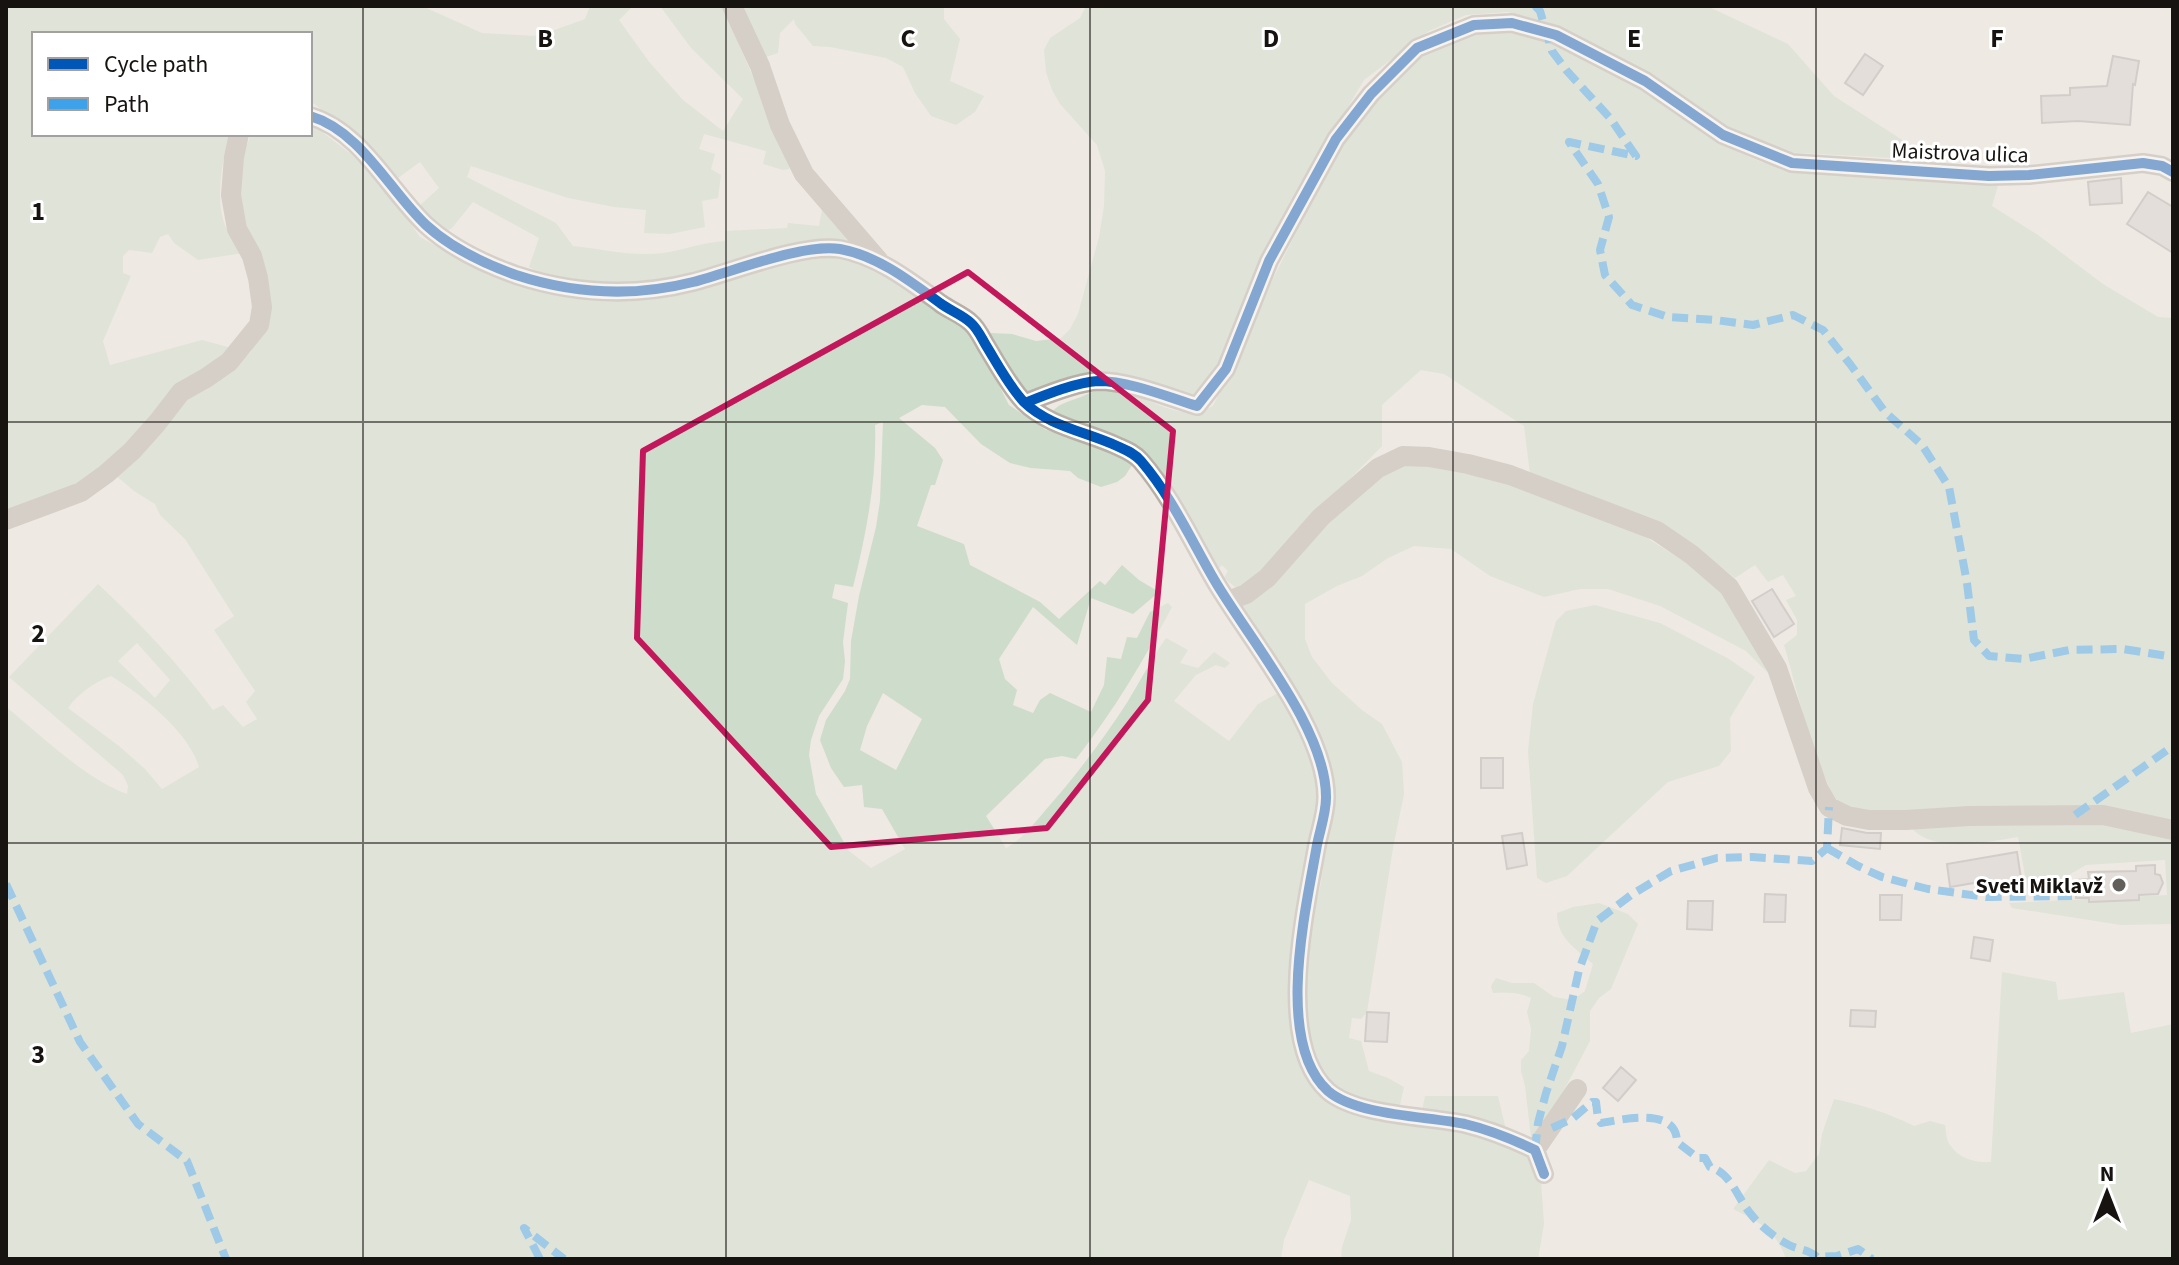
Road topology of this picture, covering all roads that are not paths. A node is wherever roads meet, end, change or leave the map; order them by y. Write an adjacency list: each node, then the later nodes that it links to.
1 (732, 6): 5 (street)
2 (312, 117): 5 (street)
3 (239, 136): 7 (street)
4 (2173, 172): 6 (street, Maistrova ulica)
5 (884, 267): 6 (street)
6 (1025, 403): 8 (street)
7 (6, 520)
8 (1228, 601): 9 (street); 11 (street)
9 (2173, 830)
10 (1577, 1089): 11 (street)
11 (1535, 1150): 12 (street)
12 (1544, 1174)

